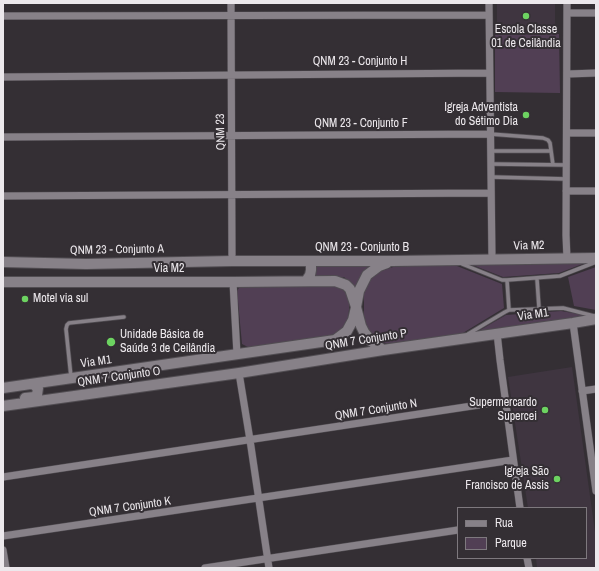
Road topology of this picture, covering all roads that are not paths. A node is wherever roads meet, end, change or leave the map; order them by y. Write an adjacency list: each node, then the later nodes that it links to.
1 (231, 3): 6 (street, QNM 23)
2 (489, 3): 7 (street)
3 (567, 3): 4 (street)
4 (568, 13): 5 (street); 12 (street)
5 (596, 13)
6 (231, 14): 7 (street); 8 (street); 11 (street, QNM 23)
7 (489, 15): 9 (street)
8 (3, 16)
9 (489, 73): 11 (street, QNM 23 - Conjunto H); 16 (street)
10 (596, 73): 12 (street)
11 (231, 74): 13 (street, QNM 23 - Conjunto H); 17 (street, QNM 23)
12 (568, 74): 14 (street)
13 (3, 77)
14 (567, 132): 15 (street); 23 (street)
15 (596, 132)
16 (490, 134): 17 (street, QNM 23 - Conjunto F); 19 (street); 20 (lane)
17 (232, 135): 18 (street, QNM 23 - Conjunto F); 29 (street, QNM 23)
18 (3, 137)
19 (490, 150): 20 (lane); 21 (street)
20 (551, 151): 22 (lane)
21 (490, 164): 22 (lane); 24 (street)
22 (553, 165): 23 (lane)
23 (567, 165): 25 (street)
24 (490, 177): 25 (lane); 28 (street)
25 (567, 179): 26 (street)
26 (566, 191): 27 (street); 32 (street)
27 (596, 191)
28 (490, 193): 29 (street); 34 (street)
29 (233, 195): 30 (street); 35 (street, QNM 23)
30 (3, 196)
31 (596, 258): 32 (main road, Via M2)
32 (567, 259): 34 (main road, Via M2)
33 (454, 260): 34 (main road, QNM 23 - Conjunto B); 37 (main road, QNM 23 - Conjunto B); 43 (lane)
34 (492, 260)
35 (232, 261): 36 (main road, QNM 23 - Conjunto B); 41 (main road, QNM 23 - Conjunto A)
36 (308, 261): 37 (main road, QNM 23 - Conjunto B); 45 (main road)
37 (393, 261): 48 (main road)
38 (3, 262): 40 (main road, QNM 23 - Conjunto A)
39 (596, 262): 42 (lane)
40 (29, 263): 41 (main road, QNM 23 - Conjunto A); 44 (main road)
41 (40, 263): 44 (main road)
42 (537, 279): 43 (lane); 49 (lane)
43 (507, 280): 50 (lane)
44 (34, 281): 46 (main road, Via M2); 47 (main road, Via M2)
45 (306, 281): 47 (main road, Via M2); 48 (main road, Via M2)
46 (3, 282)
47 (233, 282): 57 (street)
48 (356, 307): 56 (main road); 57 (main road, Via M1)
49 (539, 308): 50 (lane); 52 (lane)
50 (509, 310): 55 (lane)
51 (124, 317): 60 (lane)
52 (596, 318): 53 (main road, Via M1)
53 (573, 323): 54 (main road, Via M1); 64 (street)
54 (498, 334): 55 (main road, QNM 7 Conjunto P); 67 (street)
55 (460, 339): 56 (main road, QNM 7 Conjunto P)
56 (383, 350): 59 (main road, QNM 7 Conjunto P)
57 (237, 354): 58 (main road, Via M1)
58 (124, 371): 60 (main road, Via M1); 65 (main road)
59 (239, 373): 65 (main road, QNM 7 Conjunto O); 69 (street)
60 (72, 378): 61 (main road, Via M1)
61 (33, 384): 62 (main road, Via M1); 66 (main road)
62 (3, 388)
63 (596, 389): 64 (street)
64 (582, 391): 70 (street)
65 (55, 399): 68 (main road, QNM 7 Conjunto O)
66 (3, 401)
67 (505, 401): 69 (street, QNM 7 Conjunto N); 71 (street)
68 (3, 406)
69 (250, 440): 72 (street, QNM 7 Conjunto N); 74 (street)
70 (593, 449): 73 (street)
71 (513, 460): 74 (street, QNM 7 Conjunto K); 75 (street)
72 (3, 477)
73 (596, 491)
74 (259, 499): 77 (street, QNM 7 Conjunto K); 79 (street)
75 (520, 507)
76 (457, 530): 79 (street)
77 (3, 536)
78 (3, 550): 80 (street)
79 (268, 559): 81 (street); 82 (street)
80 (6, 568)
81 (205, 568)
82 (269, 568)

